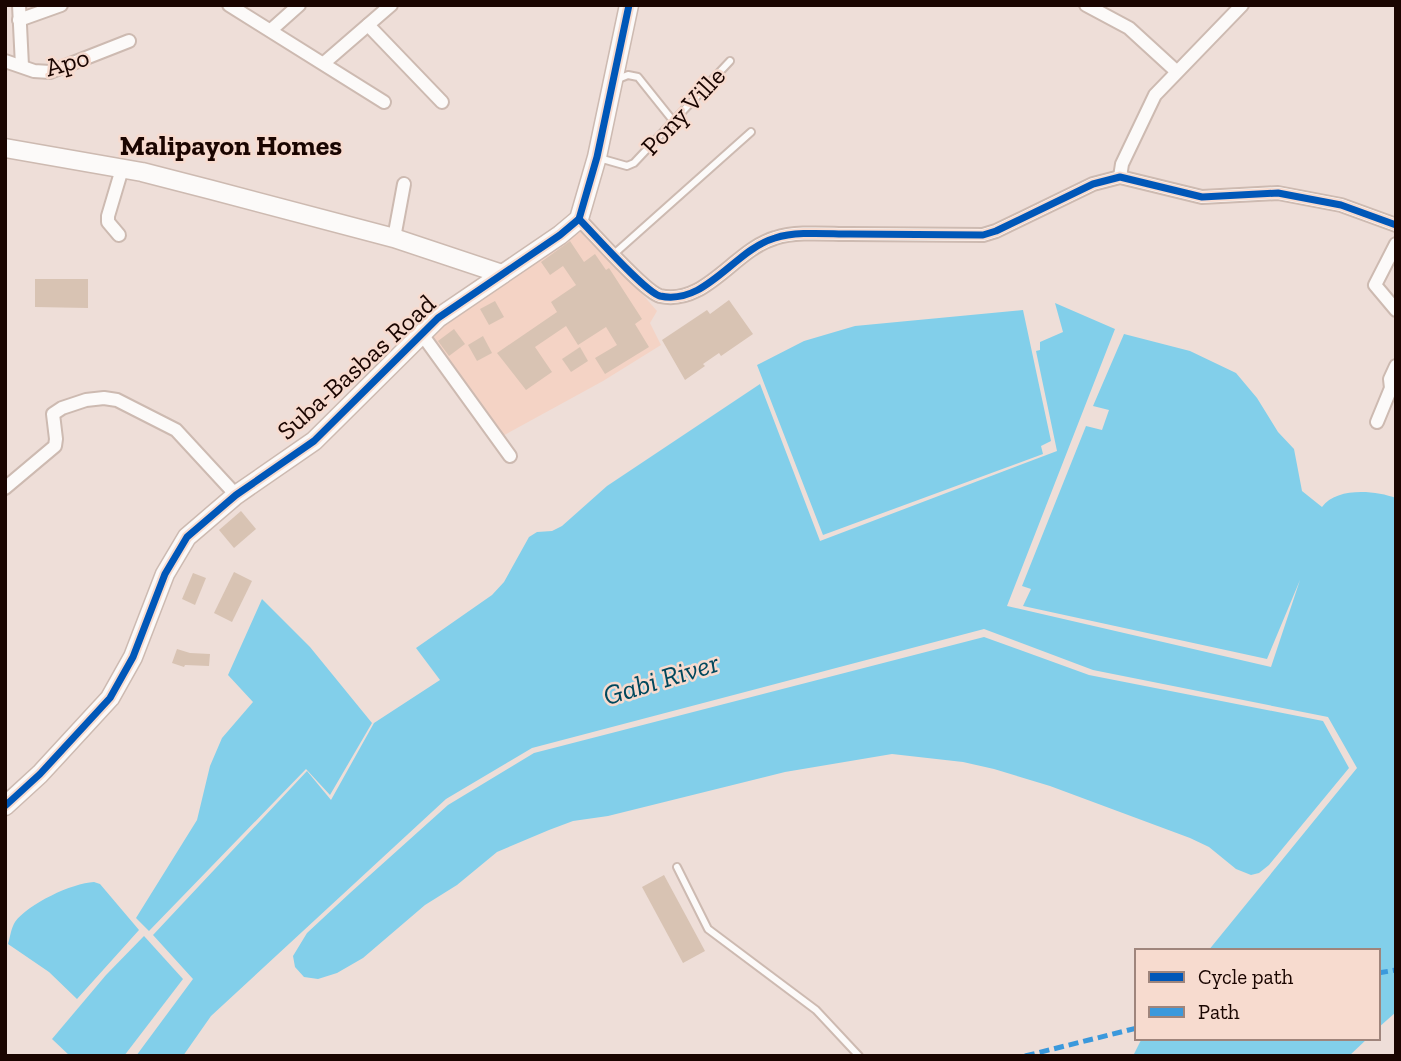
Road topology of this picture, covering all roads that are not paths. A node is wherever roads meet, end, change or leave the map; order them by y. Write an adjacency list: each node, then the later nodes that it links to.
1 (19, 5): 9 (street)
2 (61, 5): 9 (street)
3 (229, 5): 11 (street)
4 (299, 5): 11 (street)
5 (391, 5): 10 (street)
6 (629, 5): 18 (street)
7 (1086, 5): 17 (street)
8 (1242, 5): 17 (street)
9 (19, 20): 16 (street)
10 (369, 25): 15 (street); 20 (street)
11 (271, 30): 15 (street)
12 (129, 41): 16 (street, Apo)
13 (5, 61): 16 (street, Apo)
14 (730, 61): 21 (lane, Pony Ville)
15 (324, 63): 19 (street)
16 (22, 66)
17 (1176, 71): 26 (street)
18 (613, 80): 21 (lane); 24 (street)
19 (384, 102)
20 (442, 102)
21 (674, 122): 24 (lane, Pony Ville)
22 (751, 132): 33 (lane)
23 (5, 148): 25 (street, Suba-Basbas Road)
24 (597, 157): 28 (street)
25 (122, 169): 30 (street); 31 (street, Suba-Basbas Road)
26 (1120, 177): 29 (street); 33 (street)
27 (404, 184): 31 (street)
28 (579, 219): 33 (street); 34 (street, Suba-Basbas Road)
29 (1396, 225)
30 (119, 235)
31 (394, 238): 34 (street, Suba-Basbas Road)
32 (1396, 244): 35 (street)
33 (614, 254)
34 (502, 274): 36 (street, Suba-Basbas Road)
35 (1396, 310)
36 (421, 333): 39 (street); 41 (street, Suba-Basbas Road)
37 (1396, 366): 38 (street)
38 (1377, 422)
39 (510, 456)
40 (5, 488): 41 (street)
41 (236, 495): 42 (street, Suba-Basbas Road)
42 (5, 806)
43 (677, 867): 44 (lane)
44 (859, 1056)

